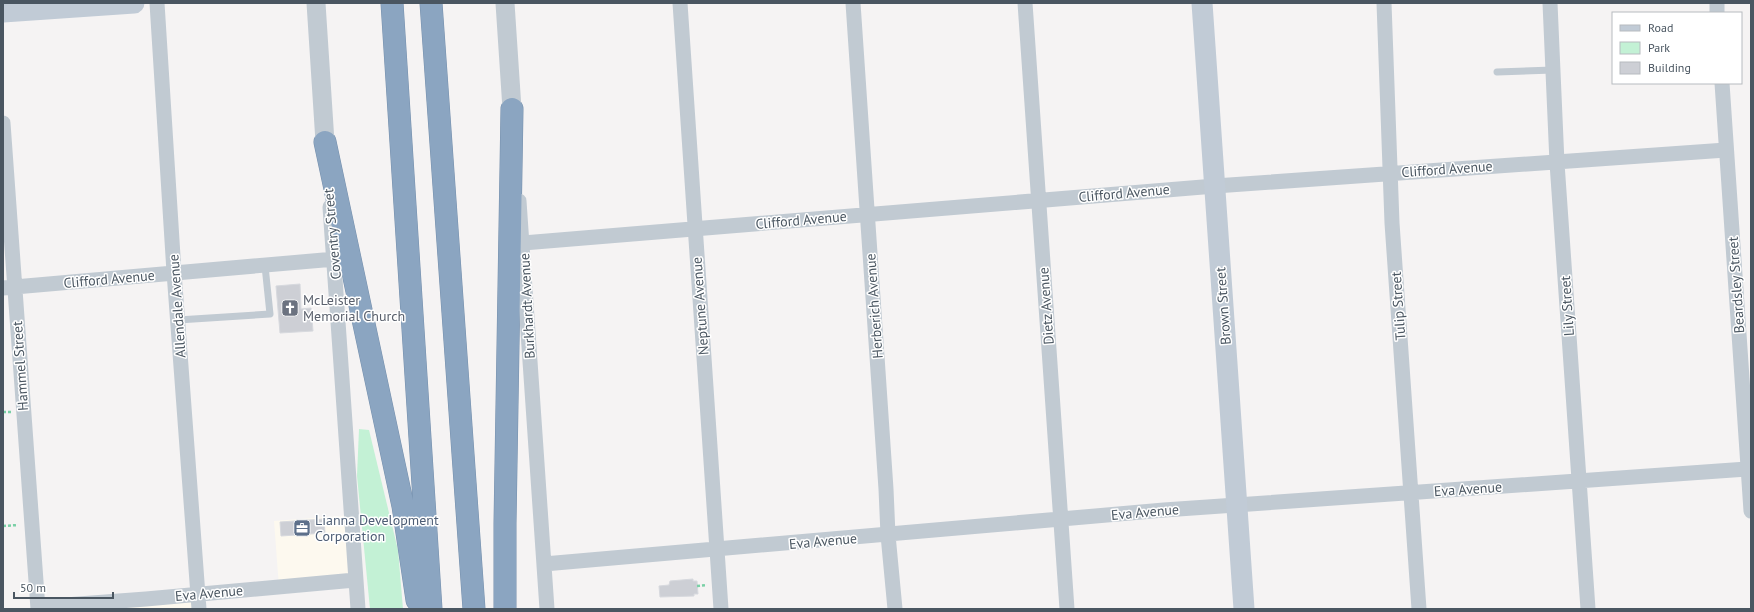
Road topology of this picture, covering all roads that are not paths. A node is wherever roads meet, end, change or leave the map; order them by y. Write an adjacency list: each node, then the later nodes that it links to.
1 (134, 3): 13 (main road)
2 (157, 3): 30 (street, Allendale Avenue)
3 (316, 3): 19 (street, Coventry Street)
4 (392, 3): 49 (highway)
5 (431, 3): 50 (highway)
6 (505, 3): 17 (street, Burkhardt Avenue)
7 (680, 3): 26 (street, Neptune Avenue)
8 (853, 3): 25 (street, Herberich Avenue)
9 (1025, 3): 24 (street, Dietz Avenue)
10 (1202, 3): 23 (main road, Brown Street)
11 (1384, 3): 22 (street, Tulip Street)
12 (1550, 3): 14 (street, Lily Street)
13 (3, 12)
14 (1554, 70): 15 (lane); 21 (street, Lily Street)
15 (1497, 72)
16 (1722, 84): 20 (street, Beardsley Street)
17 (512, 109): 27 (street, Burkhardt Avenue); 51 (highway)
18 (3, 123): 31 (street, Hammel Street)
19 (325, 142): 28 (street, Coventry Street); 48 (highway)
20 (1726, 150): 21 (street, Clifford Avenue); 33 (street, Beardsley Street)
21 (1558, 163): 22 (street, Clifford Avenue); 35 (street, Lily Street)
22 (1390, 173): 23 (street, Clifford Avenue); 36 (street, Tulip Street)
23 (1215, 186): 24 (street, Clifford Avenue); 37 (main road, Brown Street)
24 (1040, 200): 25 (street, Clifford Avenue); 39 (street, Dietz Avenue)
25 (867, 215): 26 (street, Clifford Avenue); 40 (street, Herberich Avenue)
26 (695, 229): 27 (street, Clifford Avenue); 41 (street, Neptune Avenue)
27 (523, 243): 42 (street, Burkhardt Avenue)
28 (335, 259): 29 (street, Clifford Avenue); 43 (street, Coventry Street)
29 (265, 266): 30 (street, Clifford Avenue); 32 (lane)
30 (174, 272): 31 (street, Clifford Avenue); 32 (street, Allendale Avenue)
31 (9, 288): 45 (street, Hammel Street)
32 (178, 320): 44 (street, Allendale Avenue)
33 (1745, 348): 34 (street, Beardsley Street)
34 (1747, 469): 35 (street, Eva Avenue); 38 (street, Beardsley Street)
35 (1580, 481): 36 (street, Eva Avenue); 58 (street, Lily Street)
36 (1411, 493): 37 (street, Eva Avenue); 57 (street, Tulip Street)
37 (1237, 505): 39 (street, Eva Avenue); 56 (main road, Brown Street)
38 (1751, 511)
39 (1060, 520): 40 (street, Eva Avenue); 55 (street, Dietz Avenue)
40 (888, 535): 41 (street, Eva Avenue); 54 (street, Herberich Avenue)
41 (717, 550): 42 (street, Eva Avenue); 53 (street, Neptune Avenue)
42 (544, 564): 52 (street, Burkhardt Avenue)
43 (355, 580): 44 (street, Eva Avenue); 47 (street, Coventry Street)
44 (198, 594): 45 (street, Eva Avenue); 46 (street, Allendale Avenue)
45 (38, 608)
46 (199, 609)
47 (358, 609)
48 (418, 609)
49 (432, 609)
50 (474, 609)
51 (505, 609)
52 (547, 609)
53 (721, 609)
54 (895, 609)
55 (1067, 609)
56 (1244, 609)
57 (1419, 609)
58 (1588, 609)

